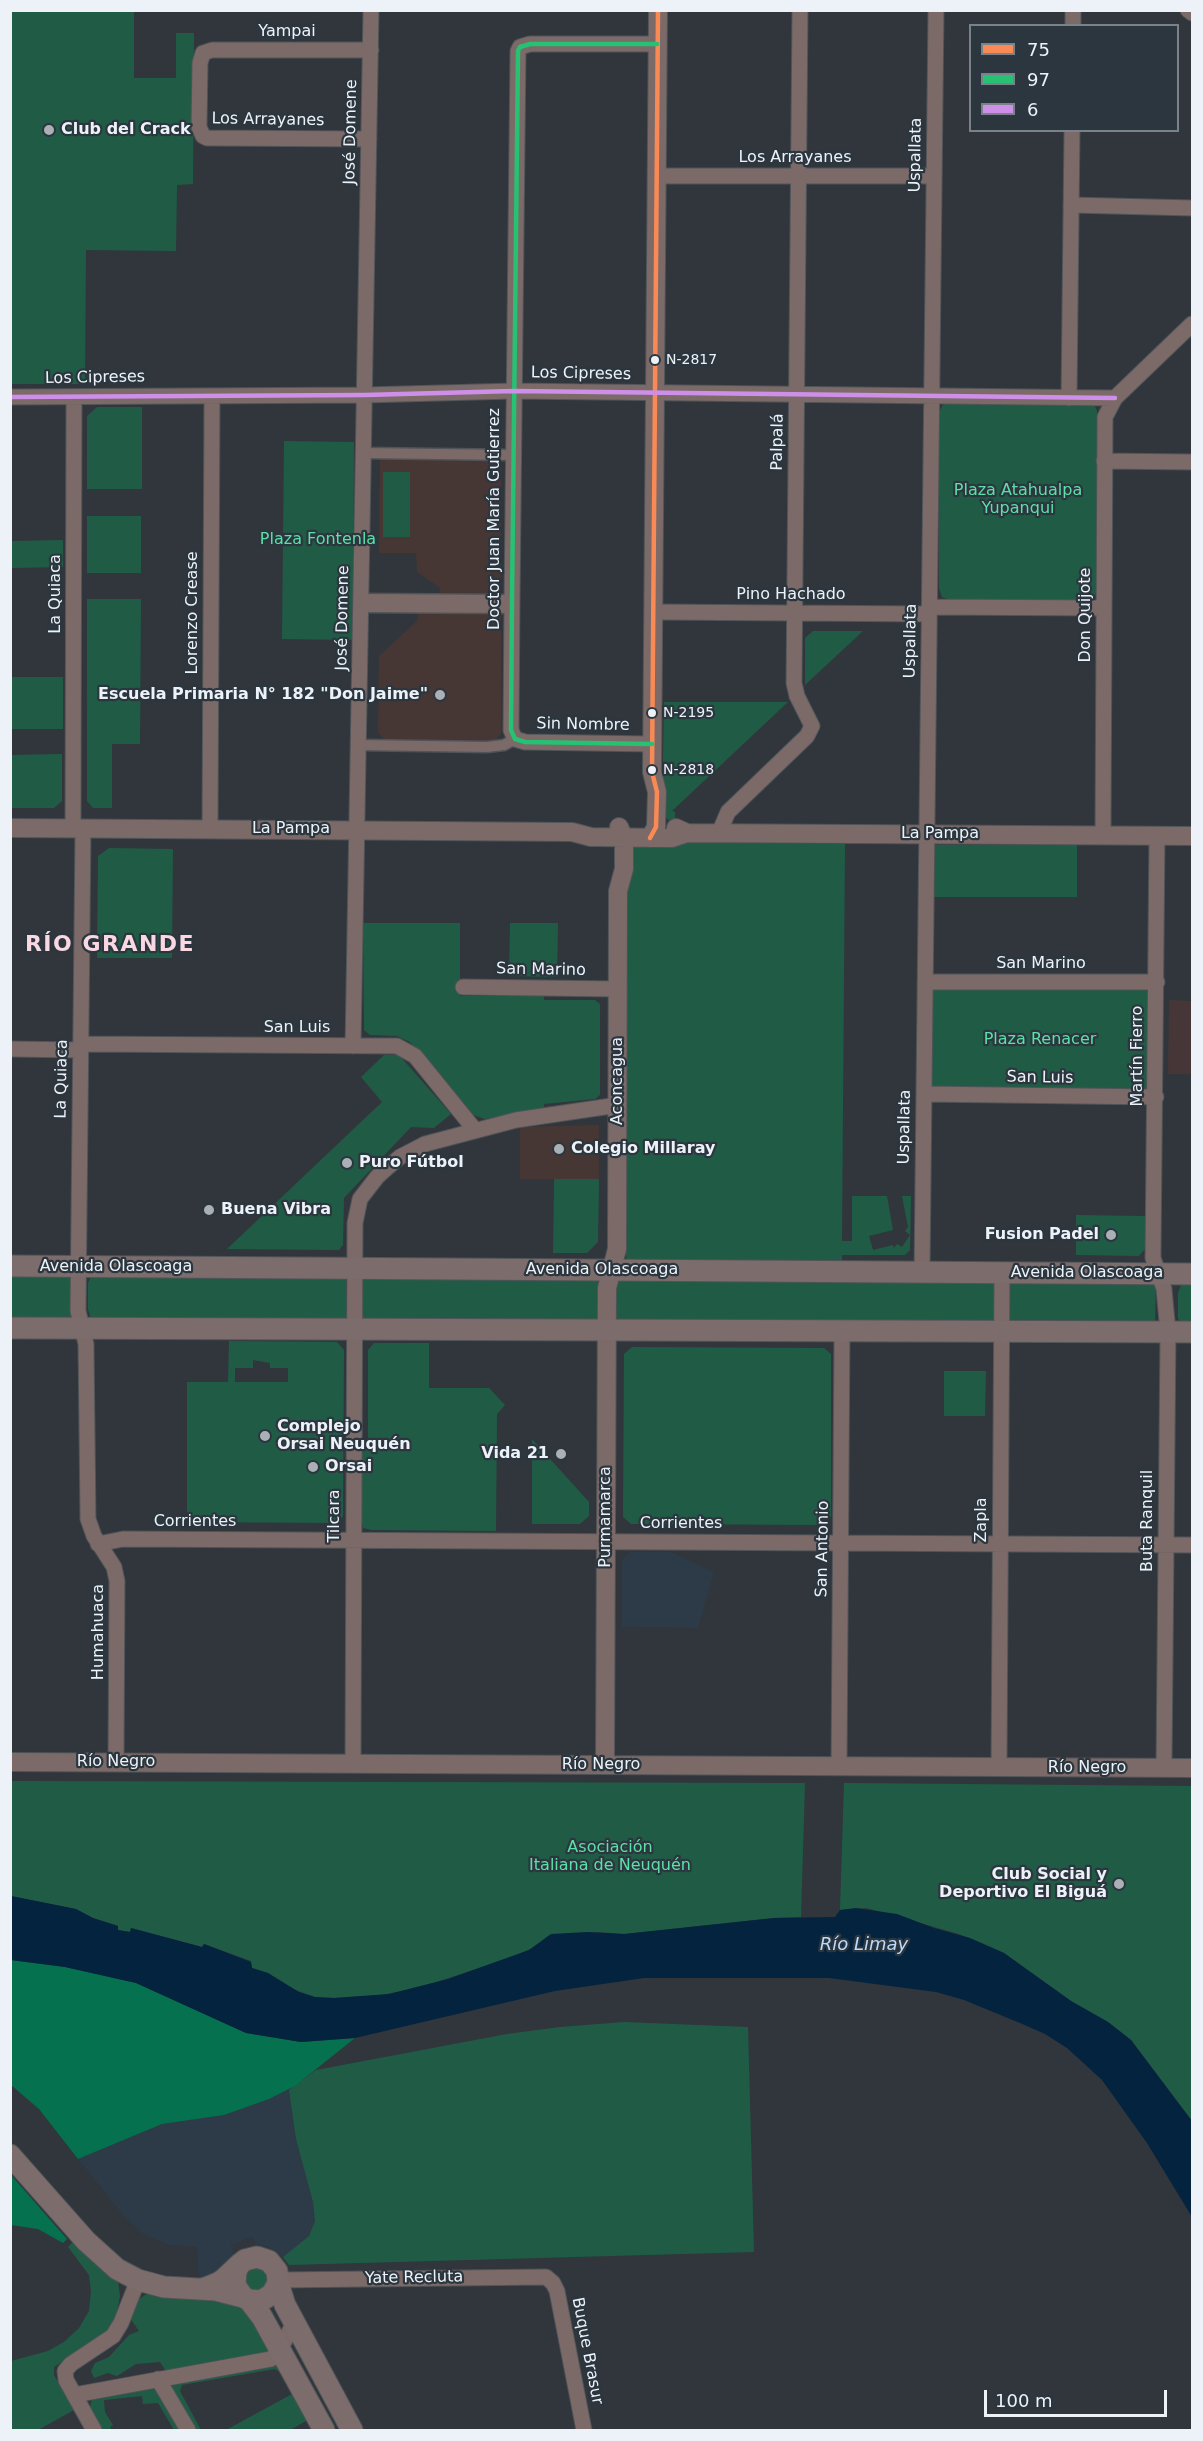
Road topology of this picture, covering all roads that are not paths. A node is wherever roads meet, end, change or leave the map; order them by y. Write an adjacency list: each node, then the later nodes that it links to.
1 (371, 10): 8 (street, José Domene)
2 (658, 10): 7 (street)
3 (800, 10): 13 (street, Palpalá)
4 (936, 10): 14 (street, Uspallata)
5 (1188, 10): 6 (street)
6 (1192, 14)
7 (657, 44): 12 (street); 18 (street, Doctor Juan María Gutierrez)
8 (371, 50): 10 (street, Yampai); 11 (street, José Domene)
9 (1072, 132): 15 (street)
10 (203, 136): 11 (street, Los Arrayanes)
11 (369, 139): 21 (street, José Domene)
12 (656, 176): 13 (street, Los Arrayanes); 19 (street)
13 (799, 176): 14 (street, Los Arrayanes); 20 (street, Palpalá)
14 (934, 176): 23 (street, Uspallata)
15 (1071, 205): 16 (street); 26 (street)
16 (1192, 208)
17 (1192, 324): 27 (street)
18 (514, 391): 19 (street, Los Cipreses); 21 (street, Los Cipreses); 29 (street, Doctor Juan María Gutierrez)
19 (655, 393): 20 (street, Los Cipreses); 36 (street)
20 (796, 394): 23 (street, Los Cipreses); 37 (street, Palpalá)
21 (365, 395): 22 (street, Los Cipreses); 28 (street, José Domene)
22 (212, 396): 25 (street, Los Cipreses); 43 (street, Lorenzo Crease)
23 (932, 396): 26 (street, Los Cipreses); 35 (street, Uspallata)
24 (10, 397): 25 (street, Los Cipreses)
25 (74, 397): 42 (street, La Quiaca)
26 (1069, 398): 27 (street, Los Cipreses)
27 (1115, 398): 30 (street, Don Quijote)
28 (364, 453): 29 (street); 32 (street, José Domene)
29 (513, 455): 33 (street, Doctor Juan María Gutierrez)
30 (1104, 461): 31 (street); 34 (street, Don Quijote)
31 (1192, 462)
32 (361, 603): 33 (street); 40 (street, José Domene)
33 (512, 604): 38 (street, Doctor Juan María Gutierrez)
34 (1104, 608): 35 (street, Pino Hachado); 49 (street, Don Quijote)
35 (929, 610): 37 (street, Pino Hachado); 48 (street, Uspallata)
36 (653, 612): 37 (street, Pino Hachado); 39 (street)
37 (795, 613): 46 (street, Palpalá)
38 (515, 739): 39 (street, Sin Nombre); 40 (street)
39 (652, 744): 45 (street)
40 (359, 745): 44 (street, José Domene)
41 (10, 828): 42 (street, La Pampa)
42 (78, 829): 43 (street, La Pampa); 57 (street, La Quiaca)
43 (210, 829): 44 (street, La Pampa)
44 (358, 830): 47 (street, La Pampa); 56 (street, José Domene)
45 (650, 831): 46 (street, La Pampa); 47 (street, La Pampa)
46 (718, 833): 48 (street, La Pampa)
47 (619, 834): 55 (street, Aconcagua)
48 (927, 834): 49 (street, La Pampa); 52 (street, Uspallata)
49 (1103, 835): 50 (street, La Pampa)
50 (1157, 836): 51 (street, La Pampa); 53 (street, Martín Fierro)
51 (1192, 836)
52 (925, 982): 53 (street, San Marino); 59 (street, Uspallata)
53 (1157, 982): 60 (street, Martín Fierro)
54 (463, 987): 55 (street, San Marino)
55 (618, 989): 61 (street, Aconcagua)
56 (352, 1046): 57 (street, San Luis); 62 (street, San Luis)
57 (80, 1047): 58 (street, San Luis); 64 (street, La Quiaca)
58 (10, 1048)
59 (924, 1094): 60 (street, San Luis); 67 (street, Uspallata)
60 (1156, 1097): 69 (street, Martín Fierro)
61 (618, 1105): 62 (street, Tilcara); 66 (street, Aconcagua)
62 (475, 1130): 65 (street, Tilcara)
63 (10, 1266): 64 (main road, Avenida Olascoaga)
64 (78, 1267): 65 (main road, Avenida Olascoaga); 72 (street, La Quiaca)
65 (354, 1268): 66 (main road, Avenida Olascoaga); 73 (street, Tilcara)
66 (612, 1270): 67 (main road, Avenida Olascoaga); 74 (street, Purmamarca)
67 (922, 1272): 68 (main road, Avenida Olascoaga)
68 (1002, 1272): 69 (main road, Avenida Olascoaga); 76 (street, Zapla)
69 (1160, 1274): 70 (main road, Avenida Olascoaga); 77 (street, Buta Ranquil)
70 (1192, 1274)
71 (10, 1328): 72 (main road)
72 (83, 1328): 73 (main road); 82 (street, Humahuaca)
73 (354, 1329): 74 (main road); 79 (street, Tilcara)
74 (607, 1330): 75 (main road); 80 (street, Purmamarca)
75 (842, 1331): 76 (main road); 81 (street, San Antonio)
76 (1002, 1332): 77 (main road); 83 (street, Zapla)
77 (1168, 1332): 78 (main road); 84 (street, Buta Ranquil)
78 (1192, 1332)
79 (353, 1540): 80 (street, Corrientes); 82 (street, Corrientes); 88 (street, Tilcara)
80 (606, 1542): 81 (street, Corrientes); 89 (street, Purmamarca)
81 (841, 1543): 83 (street, Corrientes); 90 (street, San Antonio)
82 (98, 1544): 87 (street, Humahuaca)
83 (1000, 1544): 84 (street, Corrientes); 91 (street, Zapla)
84 (1166, 1545): 85 (street, Corrientes); 92 (street, Buta Ranquil)
85 (1192, 1545)
86 (10, 1762): 87 (street, Río Negro)
87 (116, 1762): 88 (street, Río Negro)
88 (353, 1764): 89 (street, Río Negro)
89 (605, 1765): 90 (street, Río Negro)
90 (838, 1766): 91 (street, Río Negro)
91 (999, 1767): 92 (street, Río Negro)
92 (1164, 1768): 93 (street, Río Negro)
93 (1192, 1768)
94 (10, 2156): 96 (main road)
95 (240, 2264): 98 (main road); 99 (main road); 100 (main road)
96 (138, 2280): 99 (main road); 104 (street)
97 (550, 2280): 98 (street, Yate Recluta); 109 (street, Buque Brasur)
98 (278, 2282): 100 (main road); 101 (main road)
99 (203, 2289): 100 (main road)
100 (246, 2299): 102 (main road)
101 (294, 2322): 102 (street); 108 (main road)
102 (280, 2350): 103 (street); 107 (main road)
103 (158, 2379): 104 (street); 106 (street)
104 (74, 2395): 105 (street)
105 (94, 2430)
106 (188, 2430)
107 (324, 2430)
108 (352, 2430)
109 (584, 2430)

